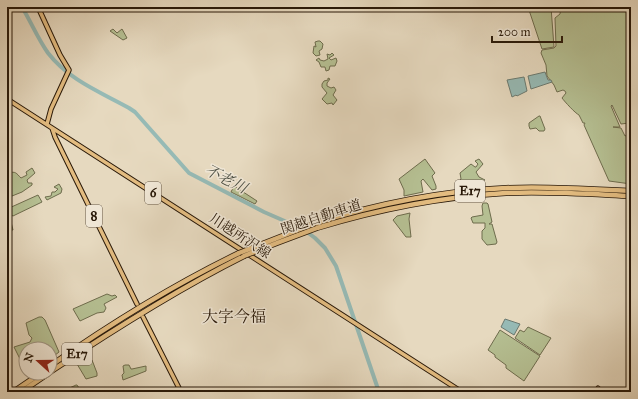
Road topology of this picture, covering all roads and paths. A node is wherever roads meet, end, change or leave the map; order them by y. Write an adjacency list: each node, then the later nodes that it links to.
1 (38, 7): 3 (main road)
2 (7, 99): 3 (main road, 川越所沢線 / 6)
3 (47, 124): 4 (main road, 川越所沢線 / 6)
4 (52, 128): 7 (main road, 8); 17 (main road, 川越所沢線 / 6)
5 (631, 191): 9 (highway, 関越自動車道 / E17, bridge)
6 (631, 196): 10 (highway, 関越自動車道 / E17, bridge)
7 (137, 304)
8 (143, 317): 16 (main road)
9 (58, 361)
10 (58, 366)
11 (29, 381): 14 (highway)
12 (36, 381): 15 (highway, 関越自動車道 / E17)
13 (598, 388): 18 (street)
14 (13, 392)
15 (21, 392)
16 (181, 392)
17 (462, 392)
18 (595, 392)

